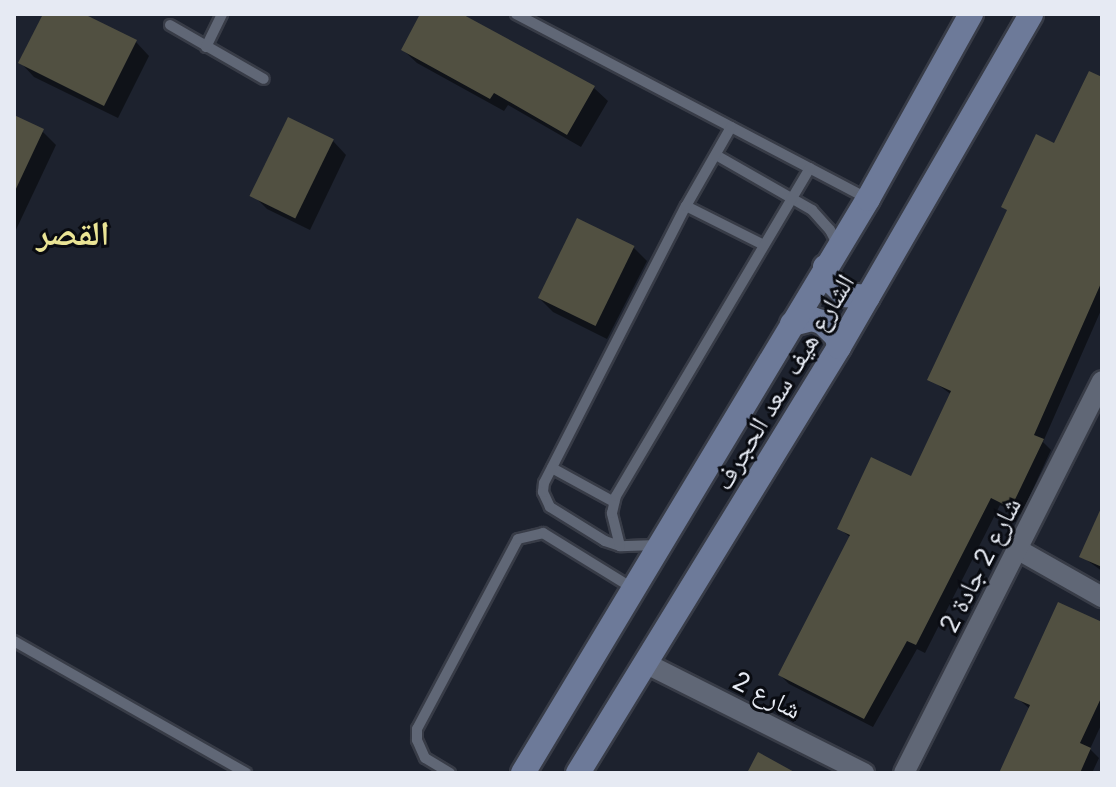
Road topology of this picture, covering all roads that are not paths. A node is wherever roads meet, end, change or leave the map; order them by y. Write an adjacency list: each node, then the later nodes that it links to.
1 (222, 14): 6 (lane)
2 (516, 14): 8 (lane)
3 (971, 14): 12 (street, الشارع هيف سعد الحجرف)
4 (1031, 14): 16 (street, الشارع هيف سعد الحجرف)
5 (170, 25): 6 (lane)
6 (206, 47): 7 (lane)
7 (264, 79)
8 (731, 127): 9 (lane); 10 (lane)
9 (716, 155): 11 (lane); 13 (lane)
10 (810, 168): 11 (lane); 12 (lane)
11 (793, 199): 14 (lane); 15 (lane)
12 (868, 199): 15 (street, الشارع هيف سعد الحجرف)
13 (686, 206): 14 (lane); 20 (lane)
14 (764, 245): 21 (lane)
15 (832, 256): 16 (street); 17 (street, الشارع هيف سعد الحجرف)
16 (868, 297): 18 (street, الشارع هيف سعد الحجرف)
17 (792, 324): 18 (street); 22 (street, الشارع هيف سعد الحجرف)
18 (839, 347): 28 (street, الشارع هيف سعد الحجرف)
19 (1102, 381): 24 (street, شارع 2 جادة 2)
20 (552, 468): 21 (lane); 23 (lane)
21 (614, 502): 23 (lane)
22 (663, 544): 23 (lane); 25 (street, الشارع هيف سعد الحجرف)
23 (620, 546)
24 (1017, 549): 26 (street); 34 (street, شارع 2 جادة 2)
25 (636, 590): 30 (lane); 31 (street, الشارع هيف سعد الحجرف)
26 (1102, 597)
27 (14, 641): 29 (lane)
28 (647, 664): 32 (street, الشارع هيف سعد الحجرف); 33 (street, شارع 2)
29 (246, 773)
30 (450, 773)
31 (523, 773)
32 (578, 773)
33 (864, 773)
34 (904, 773)

